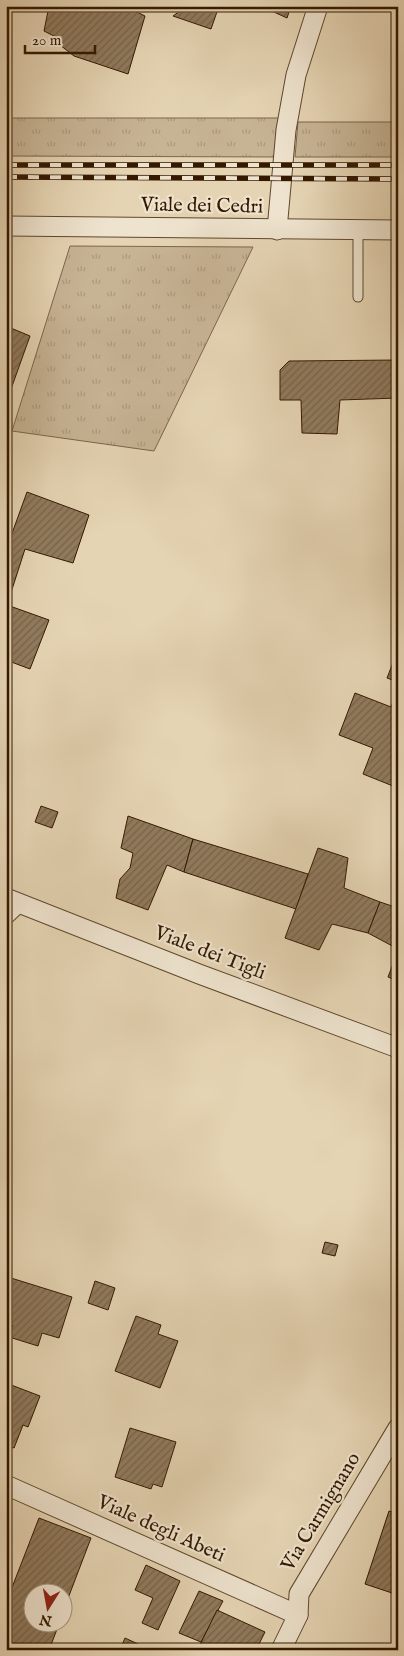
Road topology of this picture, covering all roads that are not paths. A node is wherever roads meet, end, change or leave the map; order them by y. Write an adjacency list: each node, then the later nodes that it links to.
1 (318, 6): 3 (street)
2 (6, 226): 3 (street, Viale dei Cedri)
3 (277, 230): 4 (street, Viale dei Cedri)
4 (358, 230): 5 (street, Viale dei Cedri); 6 (lane)
5 (398, 230)
6 (358, 297)
7 (6, 898): 8 (street, Viale dei Tigli)
8 (24, 904): 9 (lane); 10 (street, Viale dei Tigli)
9 (6, 921)
10 (398, 1048)
11 (398, 1428): 13 (street, Via Carmignano)
12 (6, 1484): 13 (street, Viale degli Abeti)
13 (298, 1614): 14 (street, Via Carmignano)
14 (281, 1650)

